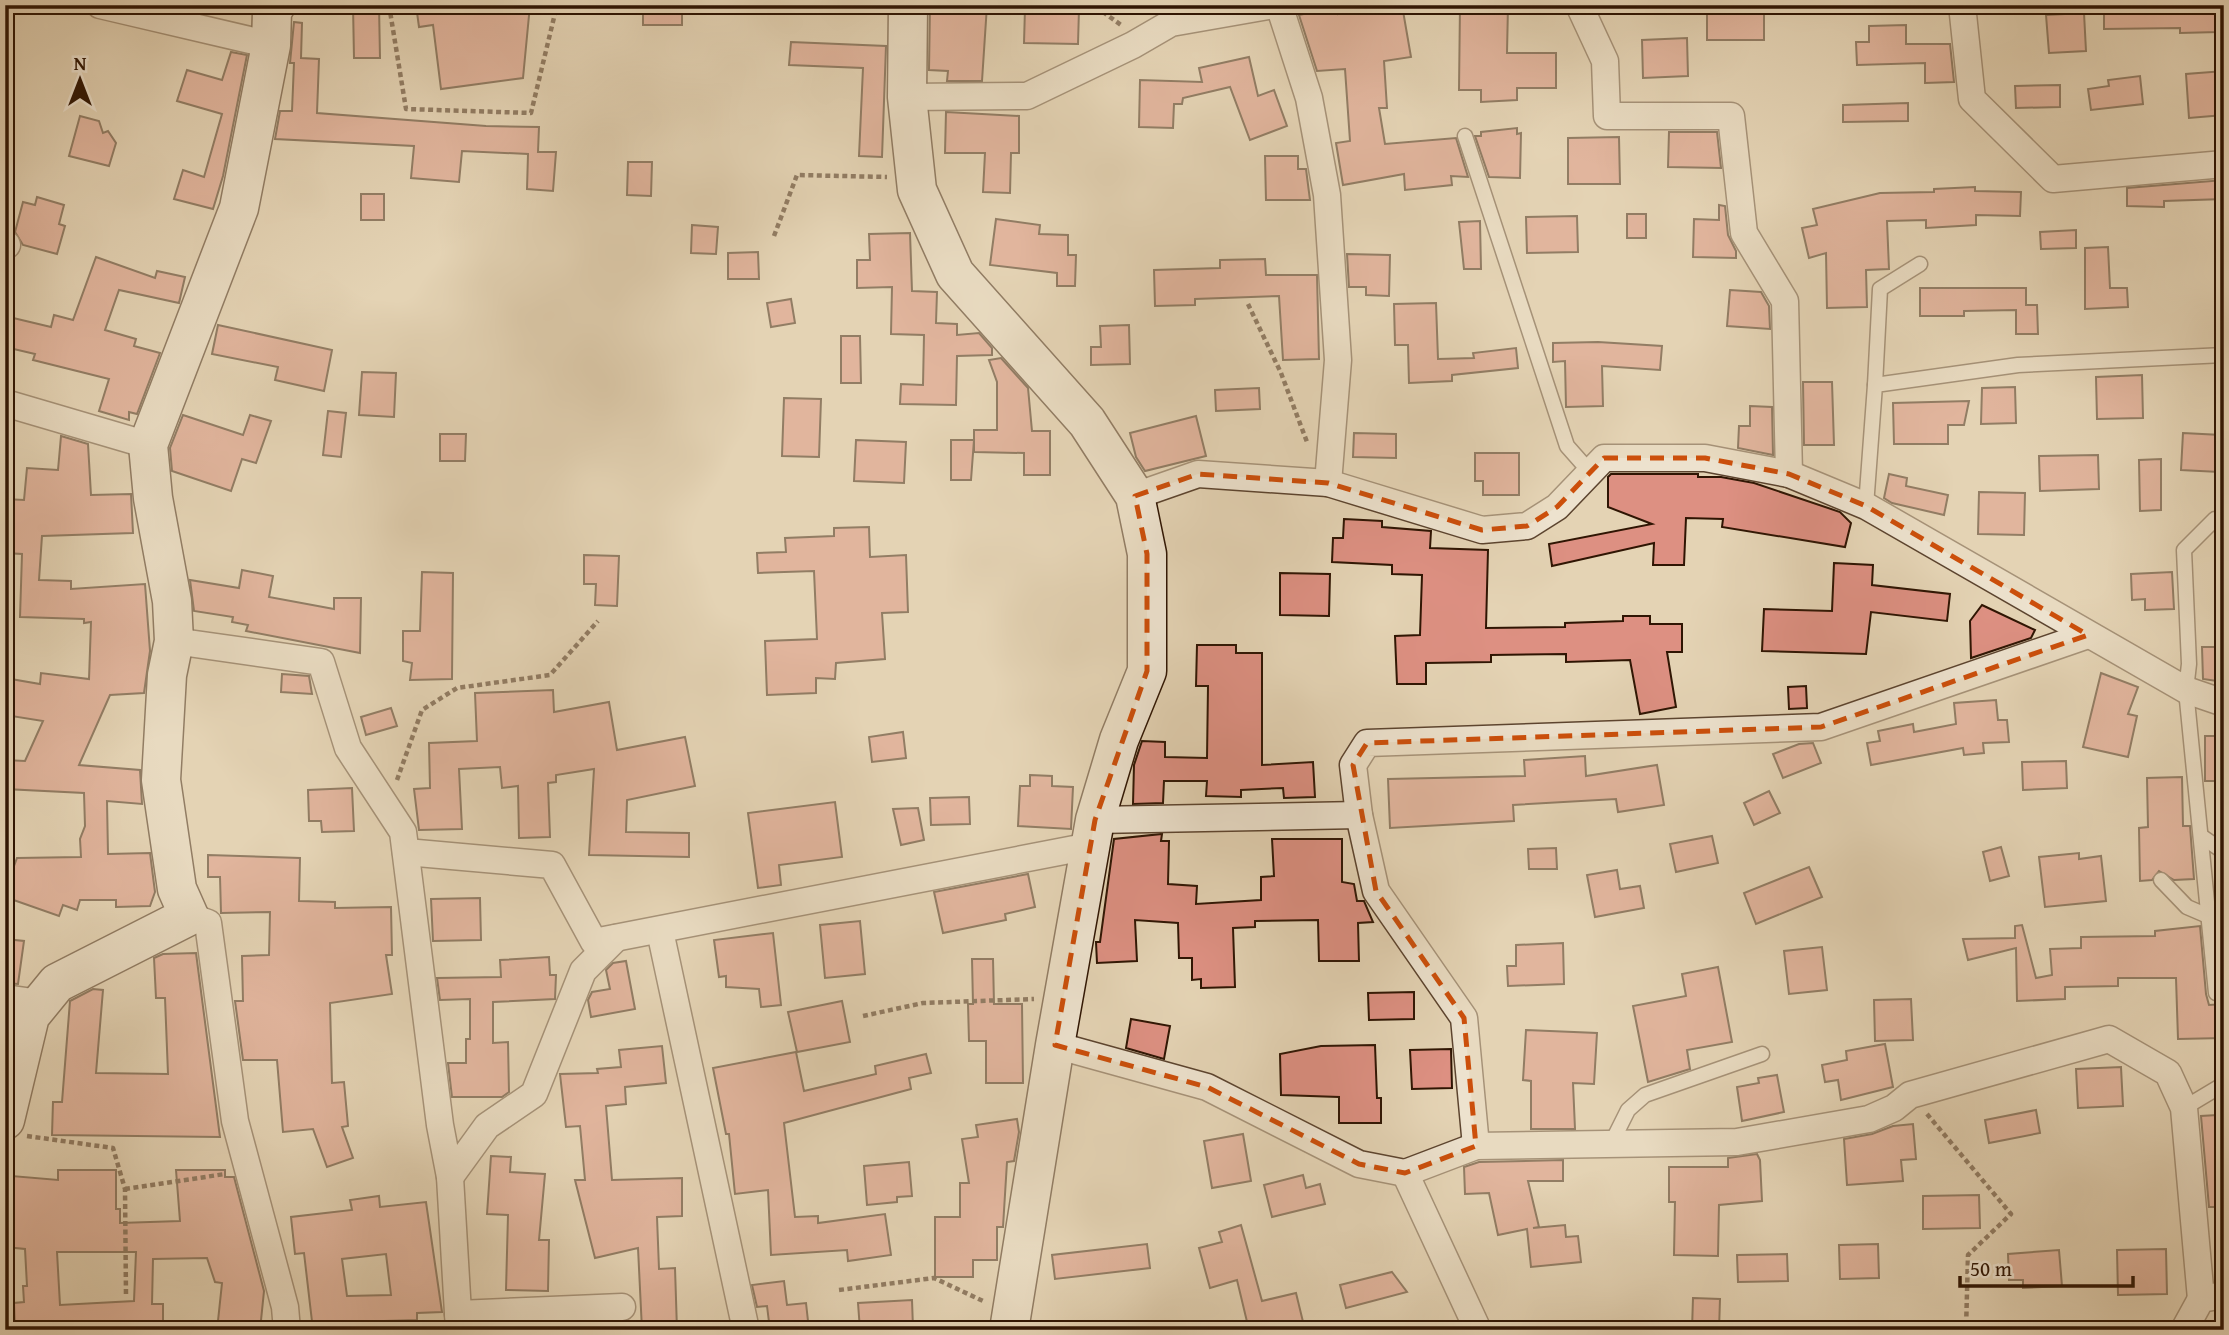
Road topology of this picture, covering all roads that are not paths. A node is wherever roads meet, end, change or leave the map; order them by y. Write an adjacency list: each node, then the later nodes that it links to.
1 (100, 5): 8 (street)
2 (276, 5): 8 (street)
3 (908, 5): 9 (street)
4 (1273, 5): 9 (street)
5 (1279, 5): 19 (street)
6 (1579, 5): 18 (street)
7 (1962, 5): 11 (street)
8 (271, 45): 16 (street)
9 (907, 97): 20 (street)
10 (1465, 136): 17 (lane)
11 (2224, 164)
12 (1920, 264): 14 (lane)
13 (2224, 355): 14 (lane)
14 (1875, 385): 21 (lane)
15 (5, 403): 16 (street)
16 (148, 445): 24 (street)
17 (1590, 472): 18 (street); 19 (street)
18 (1789, 474): 21 (street)
19 (1322, 482): 20 (street)
20 (1135, 496): 28 (street)
21 (1866, 506): 23 (street)
22 (2224, 519): 25 (lane)
23 (2088, 635): 25 (street); 27 (street)
24 (174, 641): 30 (street); 33 (street)
25 (2186, 690): 26 (street); 29 (lane)
26 (2224, 703)
27 (1359, 815): 28 (street); 45 (street)
28 (1093, 833): 35 (street); 39 (street)
29 (2201, 836): 31 (lane); 34 (lane)
30 (406, 852): 36 (street); 47 (street)
31 (2224, 852)
32 (2161, 880): 34 (lane)
33 (189, 916): 38 (street); 53 (street)
34 (2208, 916): 37 (lane)
35 (660, 931): 36 (street); 54 (street)
36 (616, 938): 47 (street)
37 (2224, 993)
38 (23, 1001): 43 (street)
39 (1055, 1045): 46 (street); 52 (street)
40 (1762, 1054): 44 (lane)
41 (2224, 1084): 42 (lane)
42 (2185, 1108): 44 (street); 48 (street)
43 (12, 1127)
44 (1611, 1144): 45 (street)
45 (1476, 1146): 46 (street)
46 (1405, 1172): 55 (street)
47 (450, 1177): 51 (street)
48 (2212, 1297): 56 (street)
49 (622, 1307): 50 (street)
50 (527, 1321): 51 (street)
51 (459, 1322)
52 (1011, 1322)
53 (287, 1330)
54 (746, 1330)
55 (1478, 1330)
56 (2184, 1330)

